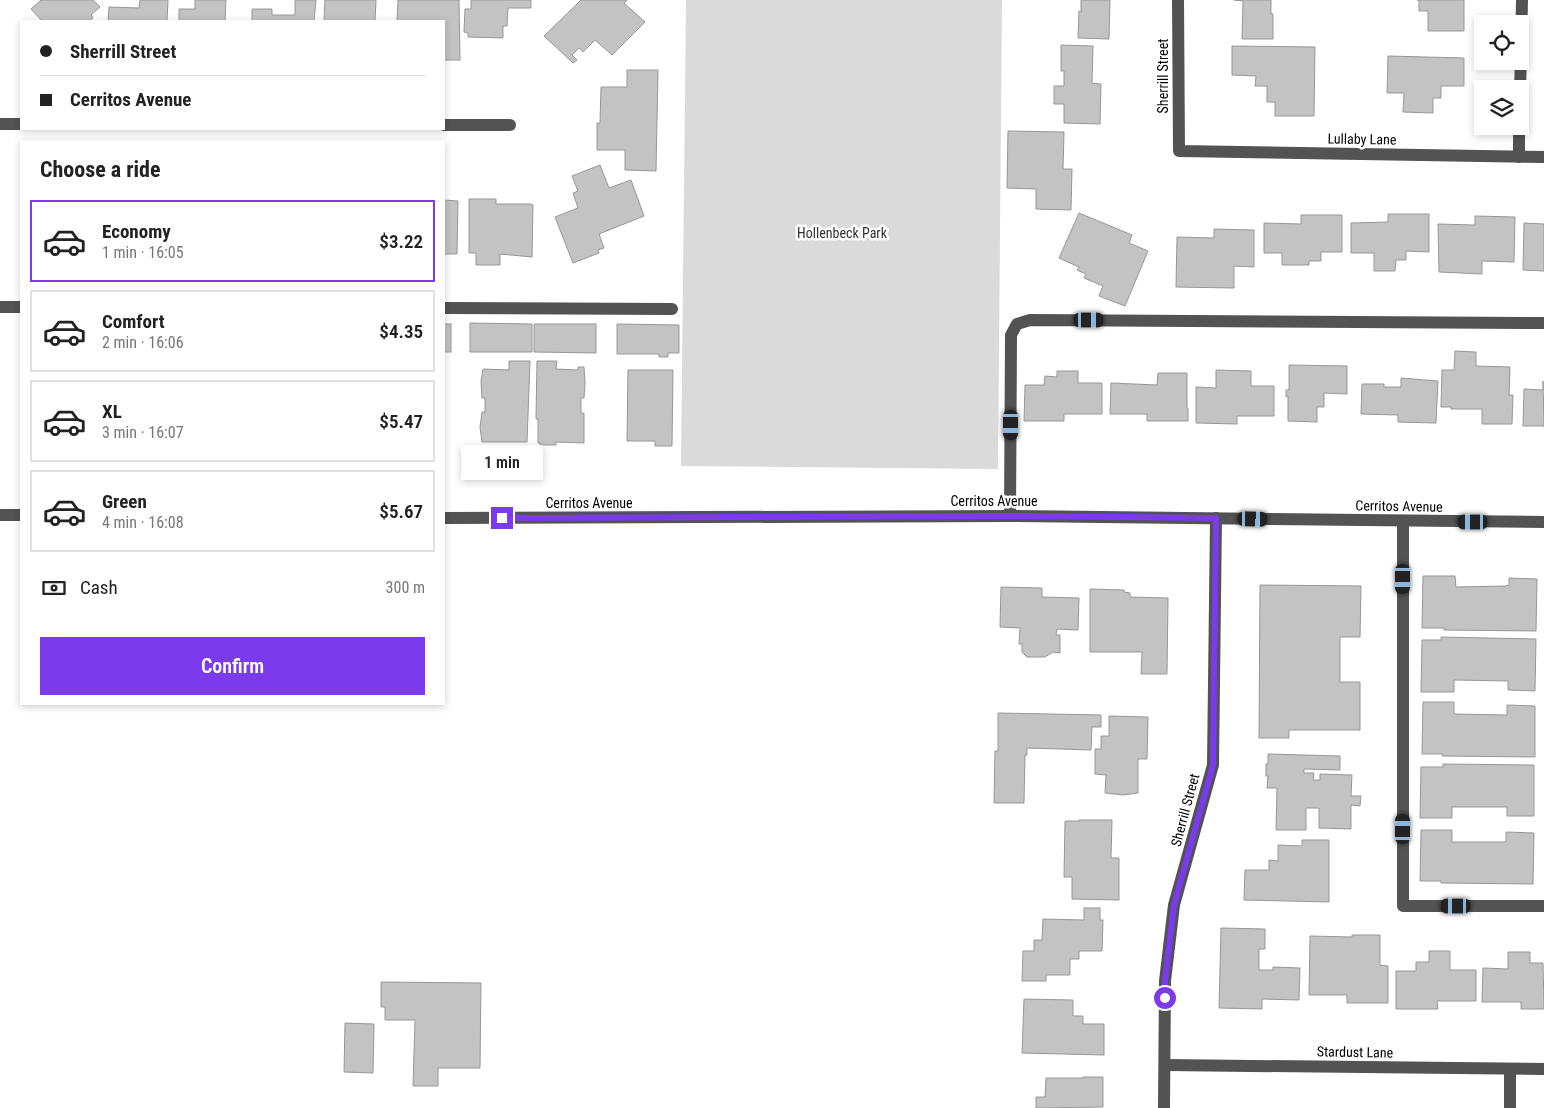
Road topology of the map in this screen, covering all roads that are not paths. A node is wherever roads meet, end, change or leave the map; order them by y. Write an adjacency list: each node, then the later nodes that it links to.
1 (1178, 0): 9 (street, Sherrill Street)
2 (1522, 0): 3 (street)
3 (1520, 80)
4 (0, 124): 5 (street)
5 (20, 124)
6 (445, 125): 7 (street)
7 (510, 125)
8 (1520, 135): 10 (street)
9 (1179, 151): 10 (street, Lullaby Lane)
10 (1519, 157): 11 (street, Lullaby Lane)
11 (1544, 157)
12 (0, 307): 13 (street)
13 (20, 307)
14 (445, 308): 15 (street)
15 (672, 309)
16 (1544, 323): 19 (street)
17 (0, 515): 18 (street)
18 (20, 515)
19 (1010, 516): 20 (street, Cerritos Avenue); 21 (street, Cerritos Avenue)
20 (445, 518)
21 (1216, 518): 22 (street, Cerritos Avenue); 25 (street, Sherrill Street)
22 (1403, 522): 23 (street, Cerritos Avenue); 24 (street)
23 (1544, 522)
24 (1544, 906)
25 (1165, 1065): 26 (street, Stardust Lane); 28 (street, Sherrill Street)
26 (1510, 1069): 27 (street, Stardust Lane); 29 (street)
27 (1544, 1069)
28 (1164, 1108)
29 (1510, 1108)

